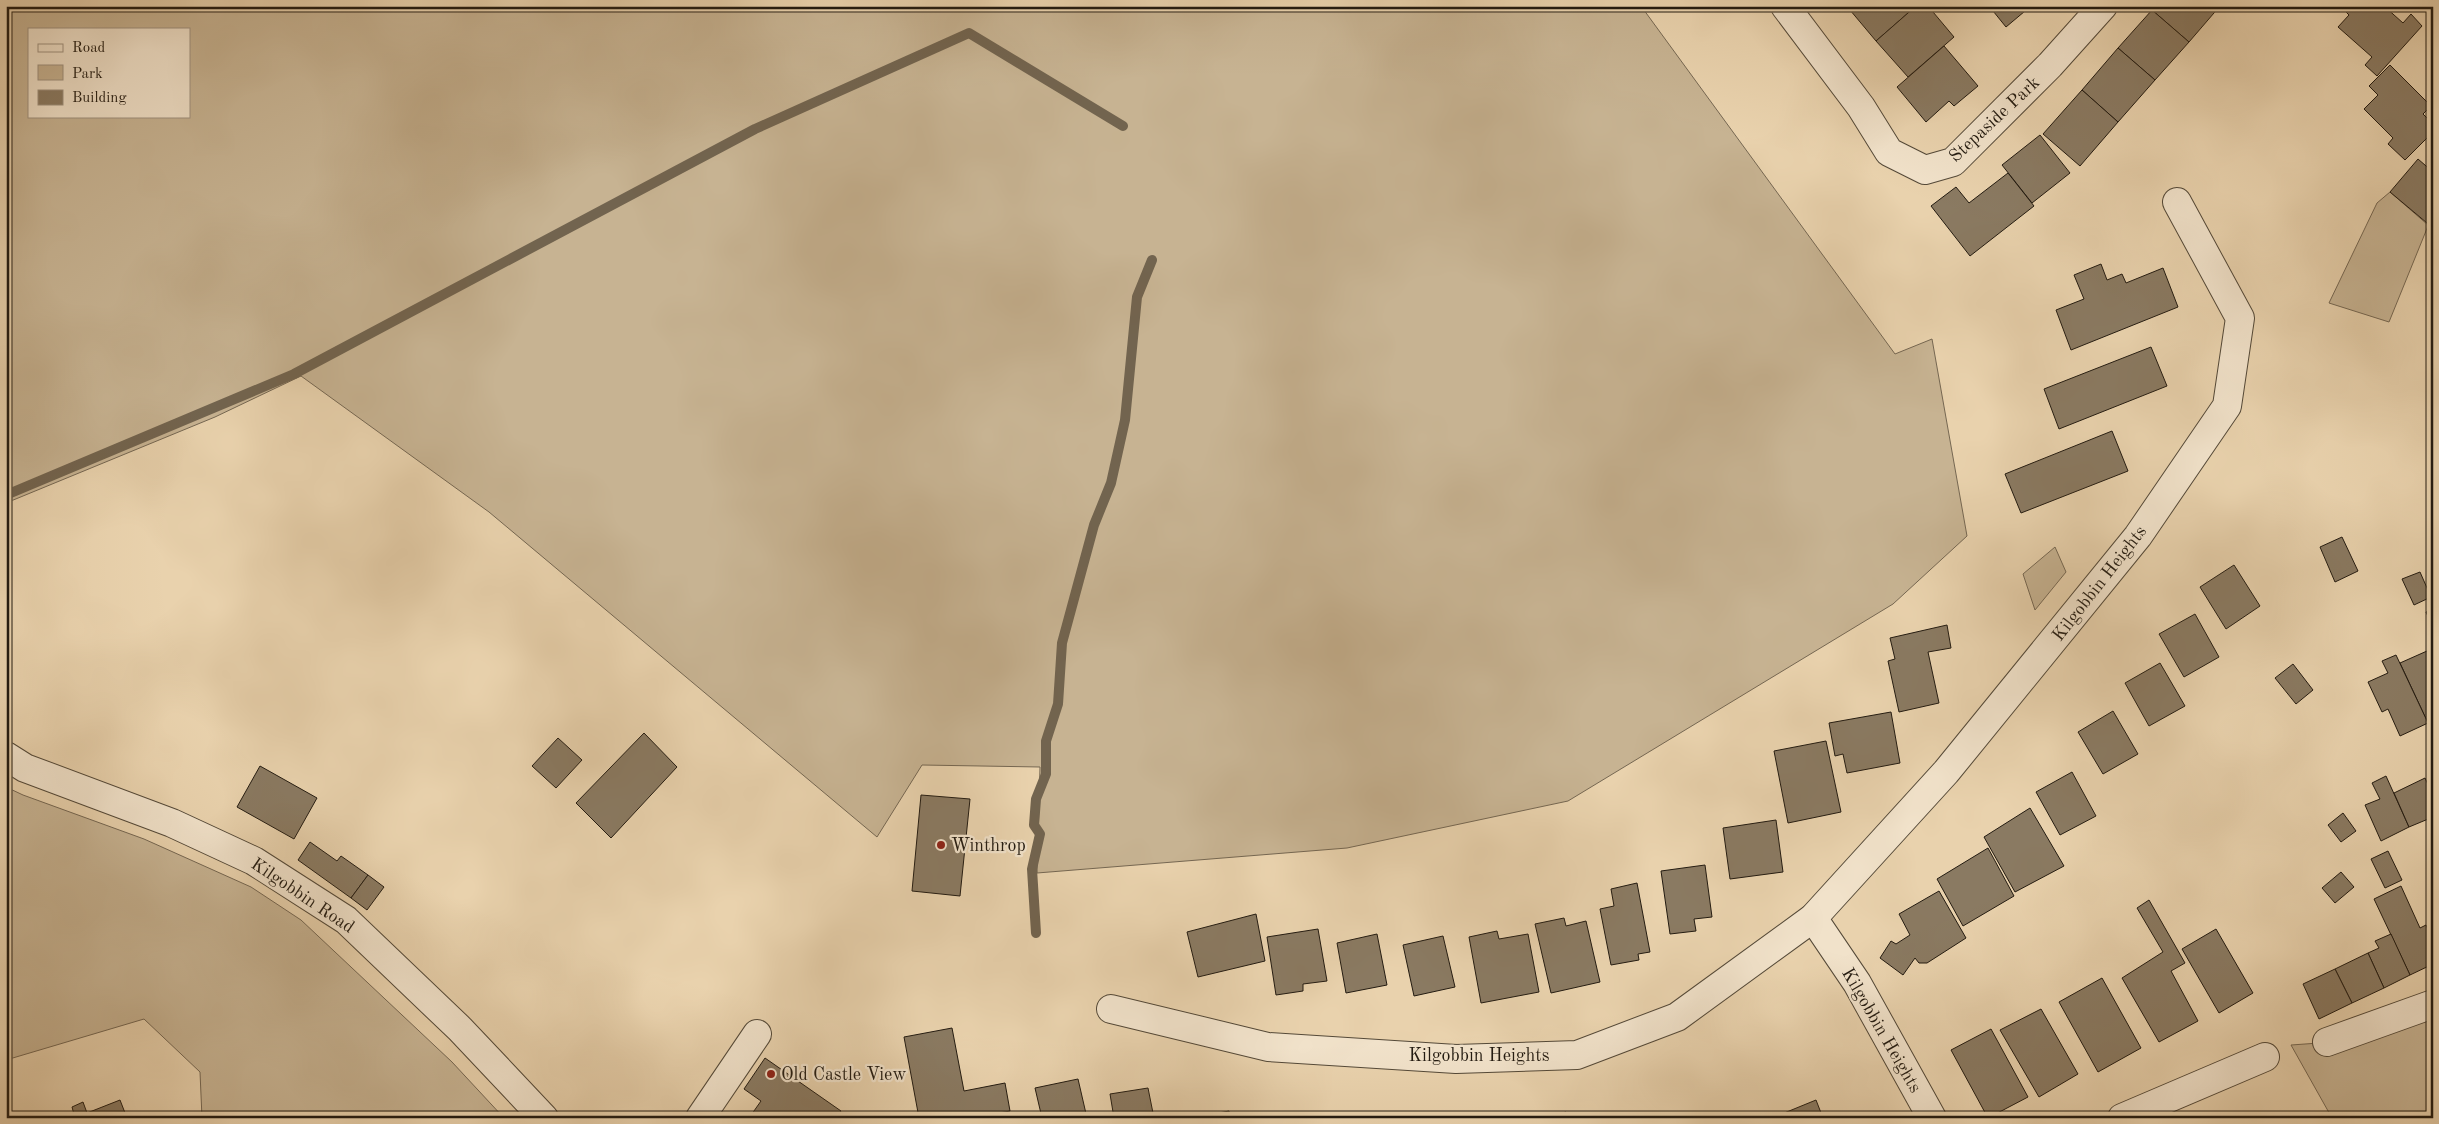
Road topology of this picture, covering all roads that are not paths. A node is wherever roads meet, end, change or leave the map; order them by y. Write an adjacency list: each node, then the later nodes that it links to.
1 (1785, 6): 2 (street, Stepaside Park)
2 (2103, 6)
3 (2177, 202): 5 (street, Kilgobbin Heights)
4 (6, 756): 11 (street, Kilgobbin Road)
5 (1814, 918): 7 (street, Kilgobbin Heights); 13 (street, Kilgobbin Heights)
6 (2433, 1004): 9 (street)
7 (1111, 1009)
8 (757, 1034): 12 (street)
9 (2327, 1042)
10 (2265, 1057): 14 (street)
11 (544, 1118)
12 (700, 1118)
13 (1932, 1118)
14 (2122, 1118)

